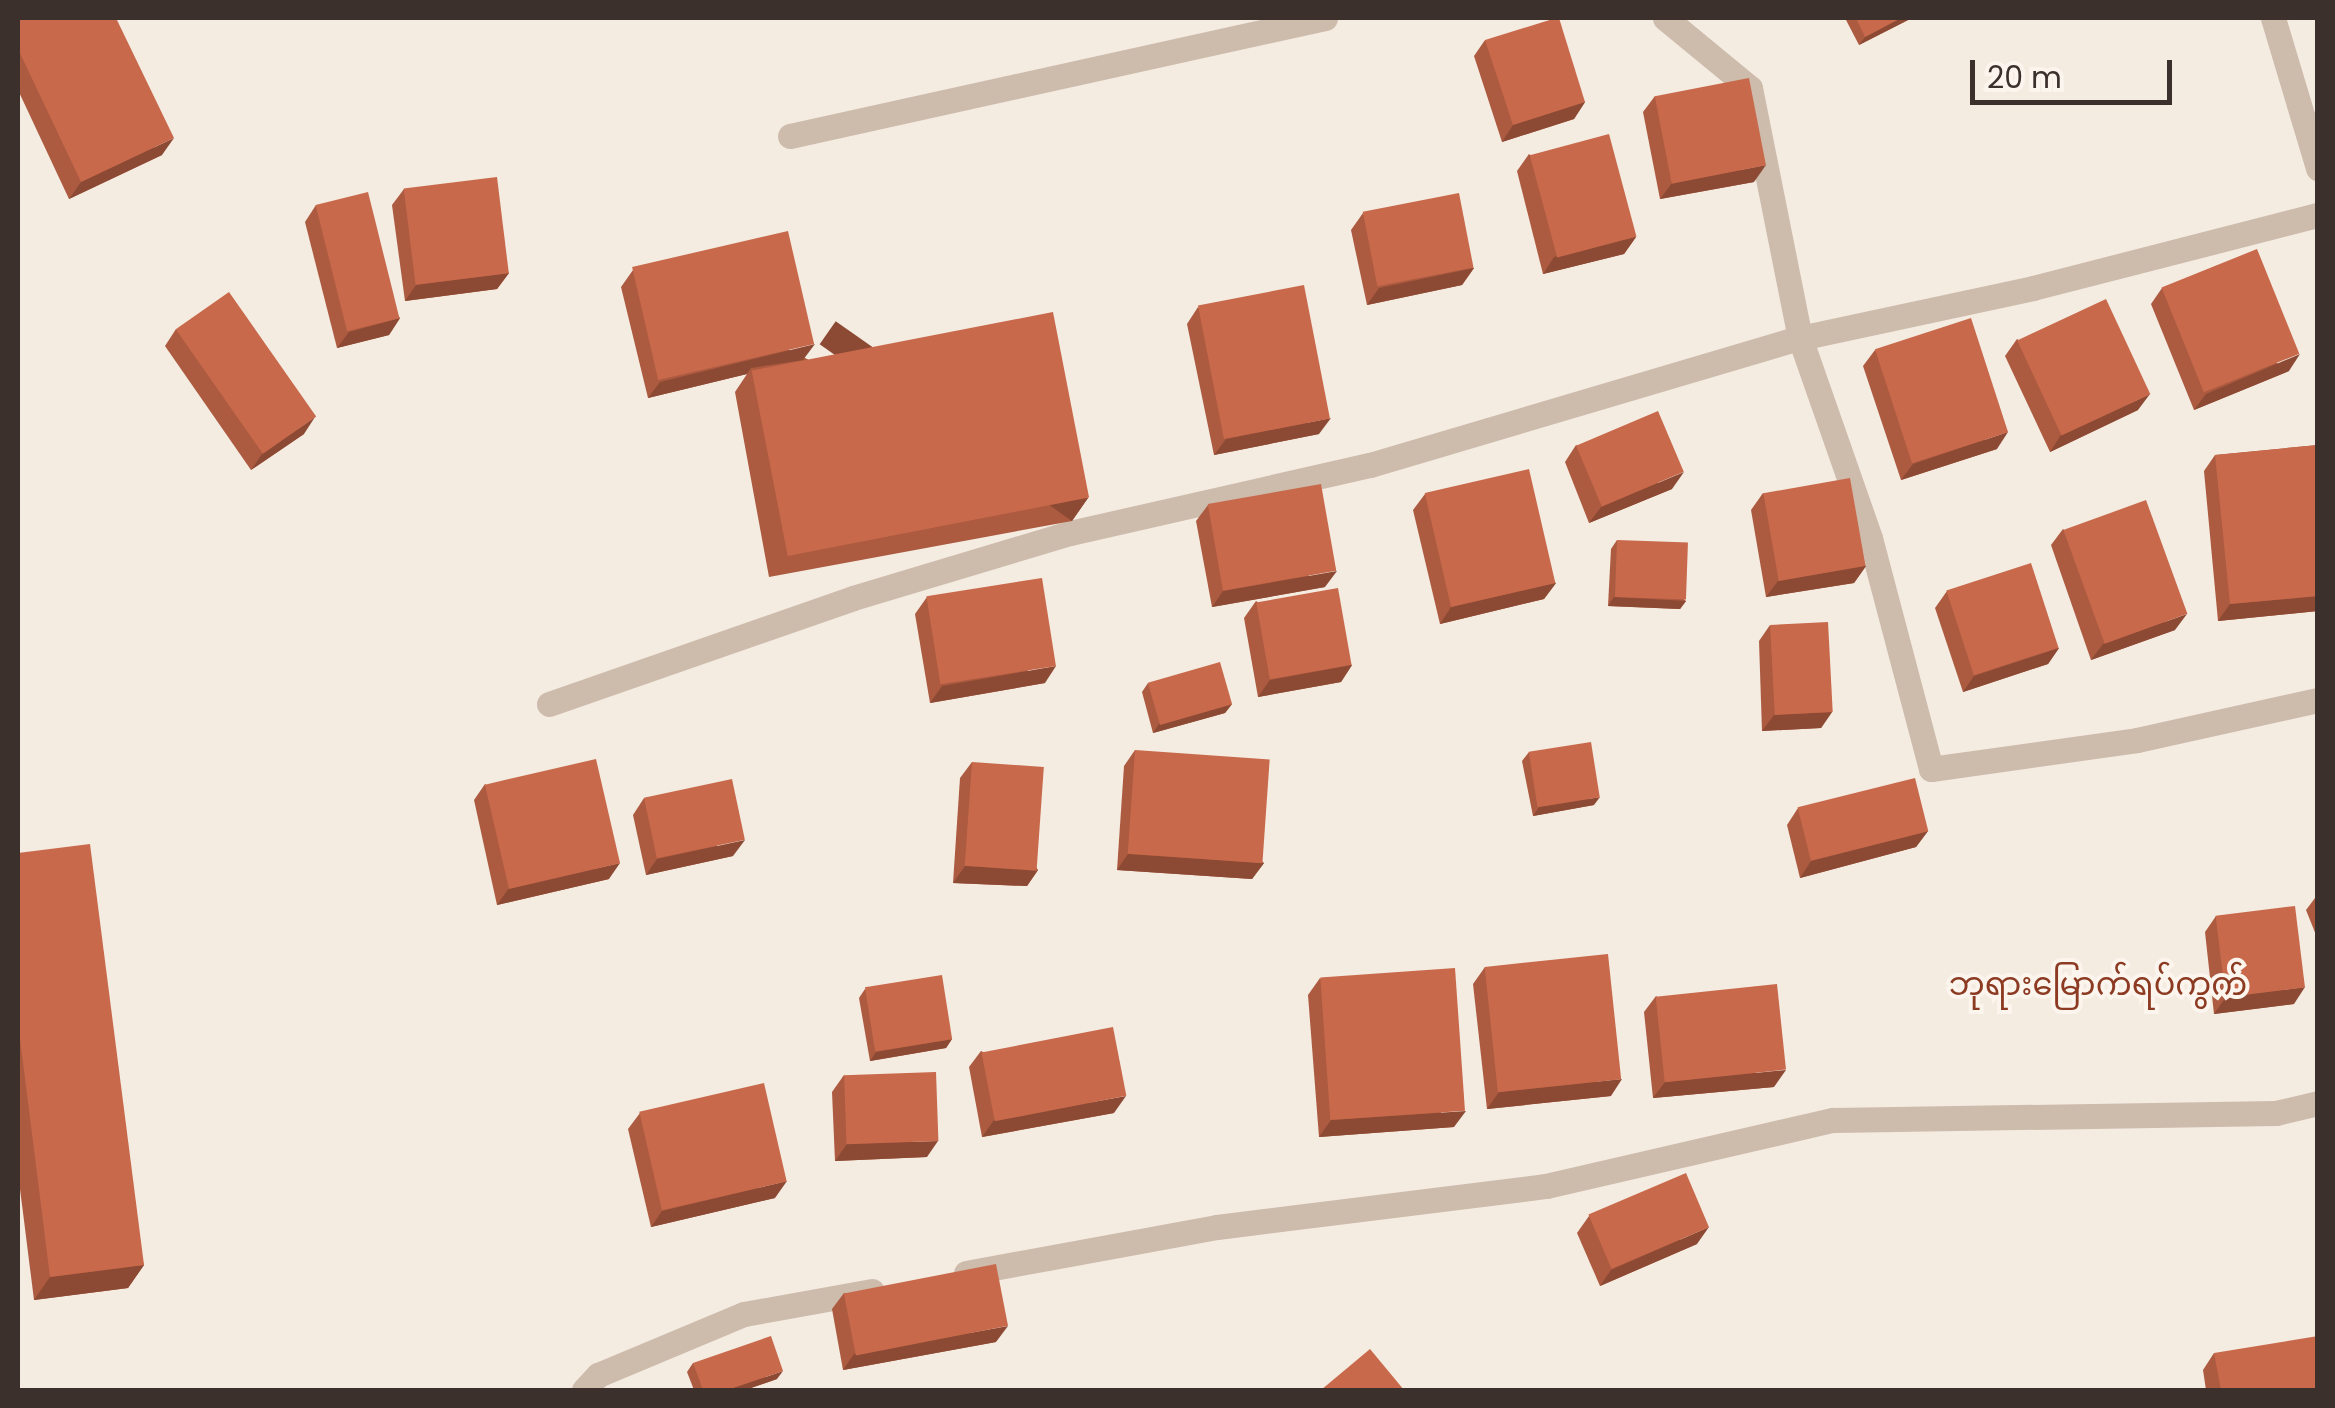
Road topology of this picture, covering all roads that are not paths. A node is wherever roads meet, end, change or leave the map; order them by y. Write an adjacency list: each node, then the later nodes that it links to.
1 (1325, 18): 4 (street)
2 (1665, 18): 7 (street)
3 (2273, 18): 5 (street)
4 (790, 136)
5 (2318, 168)
6 (2318, 215): 7 (street)
7 (1800, 338): 8 (street); 9 (street)
8 (2318, 700)
9 (549, 704)
10 (2318, 1103): 11 (street)
11 (933, 1280)
12 (895, 1286): 13 (street)
13 (584, 1390)

